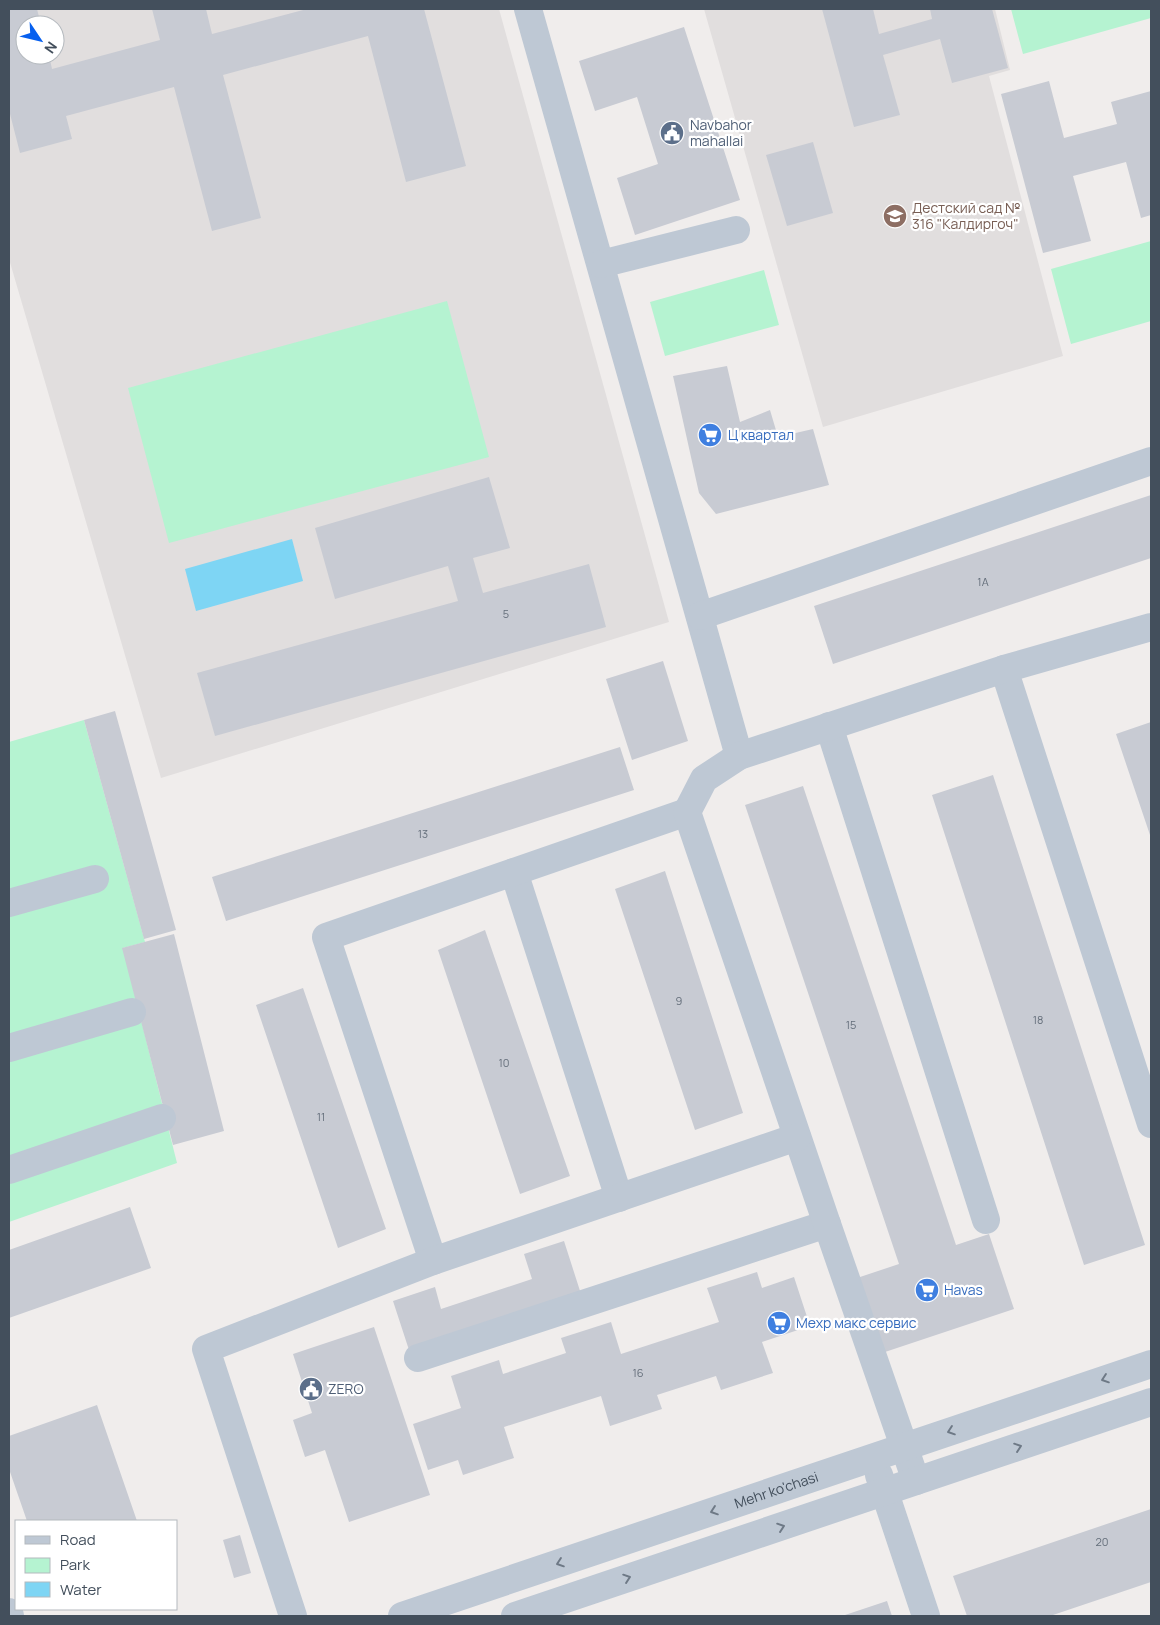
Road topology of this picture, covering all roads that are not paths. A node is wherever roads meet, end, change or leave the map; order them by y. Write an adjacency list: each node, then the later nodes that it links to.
1 (528, 9): 3 (street)
2 (736, 230): 3 (street)
3 (600, 264): 5 (street)
4 (1151, 461): 5 (street)
5 (700, 616): 9 (street)
6 (1151, 627): 7 (street)
7 (1004, 669): 8 (street); 17 (street)
8 (829, 726): 9 (street); 21 (street)
9 (739, 756): 10 (street)
10 (688, 812): 11 (street); 18 (street)
11 (514, 872): 20 (street); 23 (street)
12 (95, 879): 13 (street)
13 (9, 903)
14 (132, 1012): 15 (street)
15 (9, 1048)
16 (162, 1118): 19 (street)
17 (1151, 1124)
18 (797, 1137): 20 (street); 22 (street)
19 (9, 1170)
20 (619, 1198): 23 (street)
21 (986, 1220)
22 (827, 1224): 24 (street); 27 (street)
23 (433, 1261): 33 (street)
24 (418, 1358)
25 (1151, 1364): 27 (street, Mehr ko'chasi, one-way to 27)
26 (1151, 1402): 29 (street, one-way to 26)
27 (904, 1447): 28 (street, Mehr ko'chasi); 29 (street)
28 (873, 1457): 30 (street); 34 (street, Mehr ko'chasi, one-way to 34)
29 (916, 1481): 30 (street)
30 (885, 1492): 35 (street, one-way to 30); 36 (street)
31 (9, 1612): 32 (street)
32 (10, 1616)
33 (293, 1616)
34 (402, 1616)
35 (515, 1616)
36 (926, 1616)

